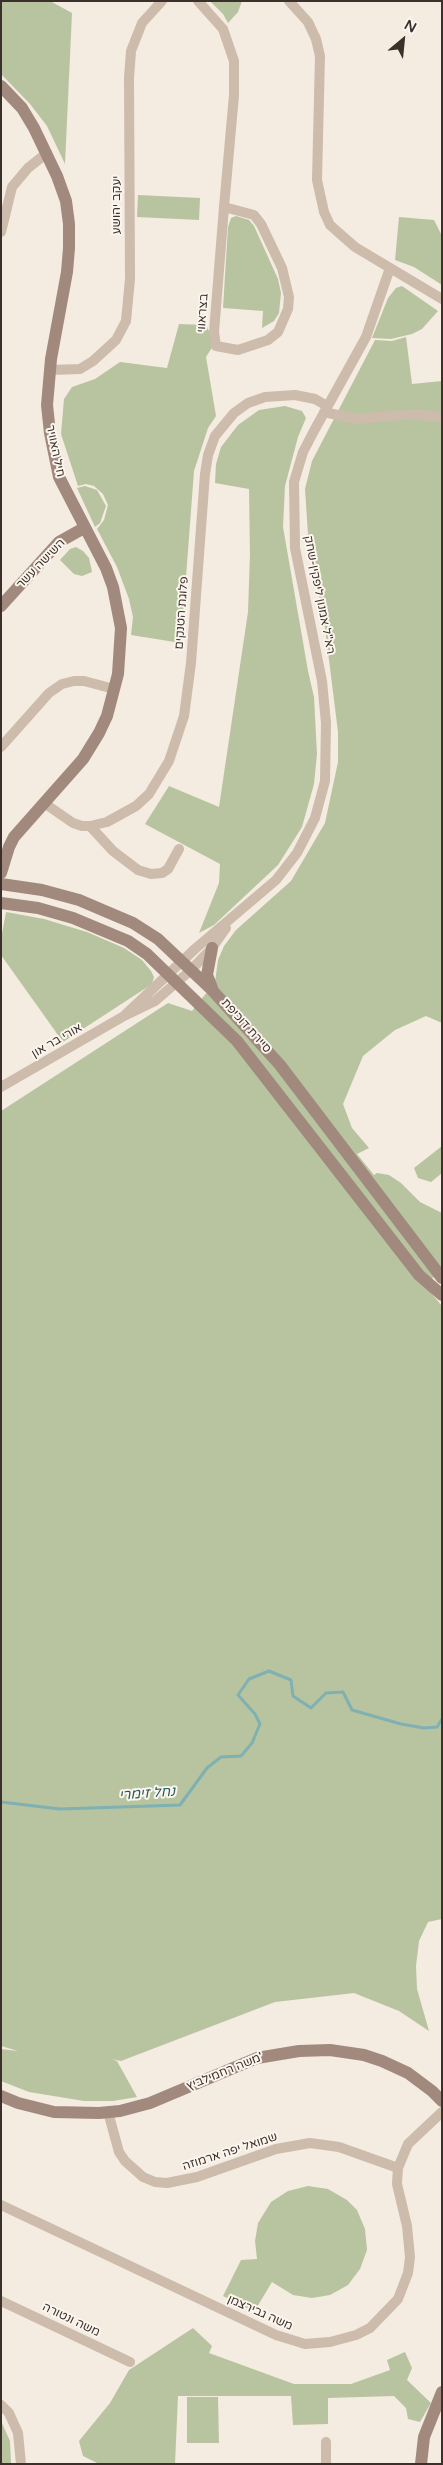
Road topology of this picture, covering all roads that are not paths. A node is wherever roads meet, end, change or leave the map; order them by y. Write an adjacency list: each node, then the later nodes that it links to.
1 (198, 1): 6 (street, בצראווי)
2 (289, 1): 8 (street)
3 (155, 3): 10 (street, יעקב יהושע)
4 (1, 86): 5 (street, חיל האוויר)
5 (47, 153): 7 (street); 10 (street, חיל האוויר)
6 (224, 207): 6 (street, בצראווי)
7 (1, 232)
8 (390, 268): 9 (street); 11 (street, רא"ל אמנון ליפקין-שחק)
9 (442, 299)
10 (50, 370): 13 (street, חיל האוויר)
11 (326, 409): 12 (street, פלוגת הטנקים); 18 (street, פלוגת הטנקים); 22 (street, רא"ל אמנון ליפקין-שחק)
12 (442, 418)
13 (84, 528): 14 (street, השישה עשר); 15 (street, חיל האוויר)
14 (1, 606)
15 (114, 689): 16 (street); 17 (street, חיל האוויר)
16 (1, 747)
17 (44, 803): 18 (street); 20 (street, חיל האוויר)
18 (90, 826): 19 (street)
19 (179, 849)
20 (3, 881): 21 (street, חיל האוויר); 24 (street, סיירת דוכיפת)
21 (3, 903): 25 (street, סיירת דוכיפת)
22 (234, 917): 23 (street, רא"ל אמנון ליפקין-שחק); 24 (street, רא"ל אמנון ליפקין-שחק)
23 (212, 948): 24 (street, רא"ל אמנון ליפקין-שחק); 26 (street)
24 (186, 966): 25 (street, רא"ל אמנון ליפקין-שחק); 26 (street, סיירת דוכיפת)
25 (174, 978): 27 (street, אורי בר און); 33 (street, סיירת דוכיפת)
26 (212, 990): 28 (street, סיירת דוכיפת)
27 (1, 1087)
28 (412, 1238): 29 (street, סיירת דוכיפת); 30 (street)
29 (425, 1256): 31 (street); 32 (street)
30 (442, 1264)
31 (442, 1271)
32 (442, 1278)
33 (442, 1295)
34 (1, 2096): 36 (street, משה רחמילביץ')
35 (442, 2101): 36 (street, משה רחמילביץ')
36 (108, 2112): 38 (street, שמואל יפה ארמוזה)
37 (442, 2112): 38 (street, משה גבירצמן)
38 (398, 2168): 39 (street, משה גבירצמן)
39 (1, 2205)
40 (1, 2301): 41 (street, משה ונטורה)
41 (130, 2362)
42 (441, 2397): 47 (street)
43 (1, 2405): 45 (street)
44 (326, 2442): 46 (street)
45 (20, 2464)
46 (326, 2464)
47 (421, 2464)

